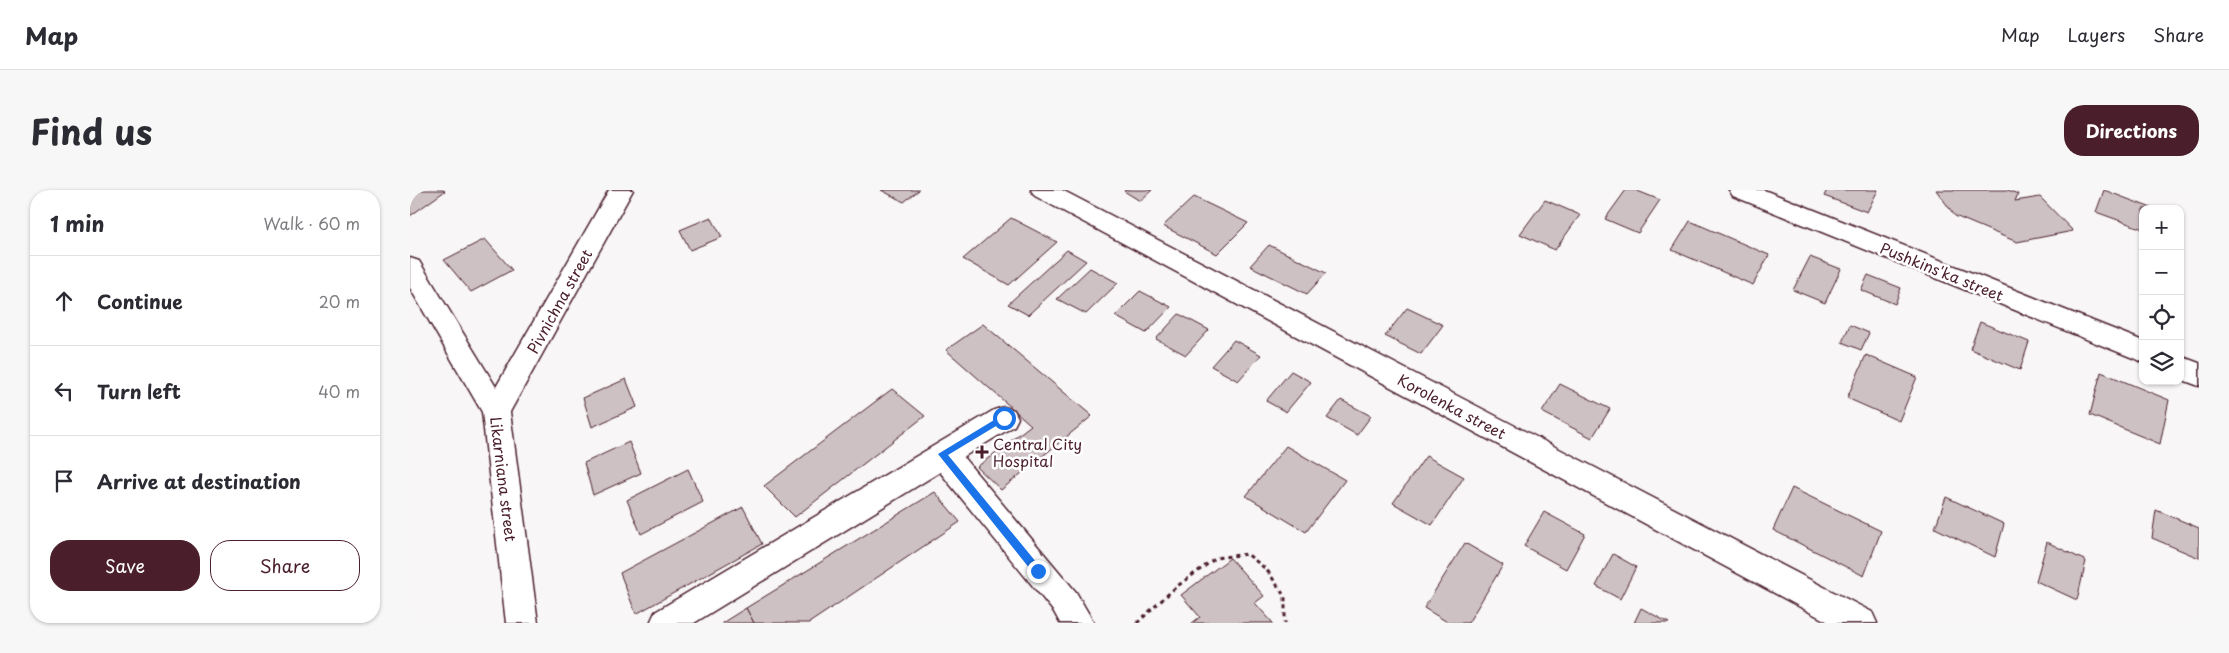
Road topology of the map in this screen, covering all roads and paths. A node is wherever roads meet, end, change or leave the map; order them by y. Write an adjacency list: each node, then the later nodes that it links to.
1 (621, 190): 8 (street, Pivnichna street)
2 (1043, 190): 16 (street, Korolenka street)
3 (1741, 190): 5 (street, Pushkins'ka street)
4 (412, 273): 8 (street, Likarniana street)
5 (2139, 350)
6 (2184, 369): 7 (street)
7 (2199, 375)
8 (496, 411): 11 (street, Likarniana street)
9 (1004, 418): 10 (street)
10 (942, 454): 12 (street); 13 (street)
11 (522, 623)
12 (666, 623)
13 (1078, 623)
14 (1137, 623): 15 (path)
15 (1285, 623)
16 (1861, 623)

